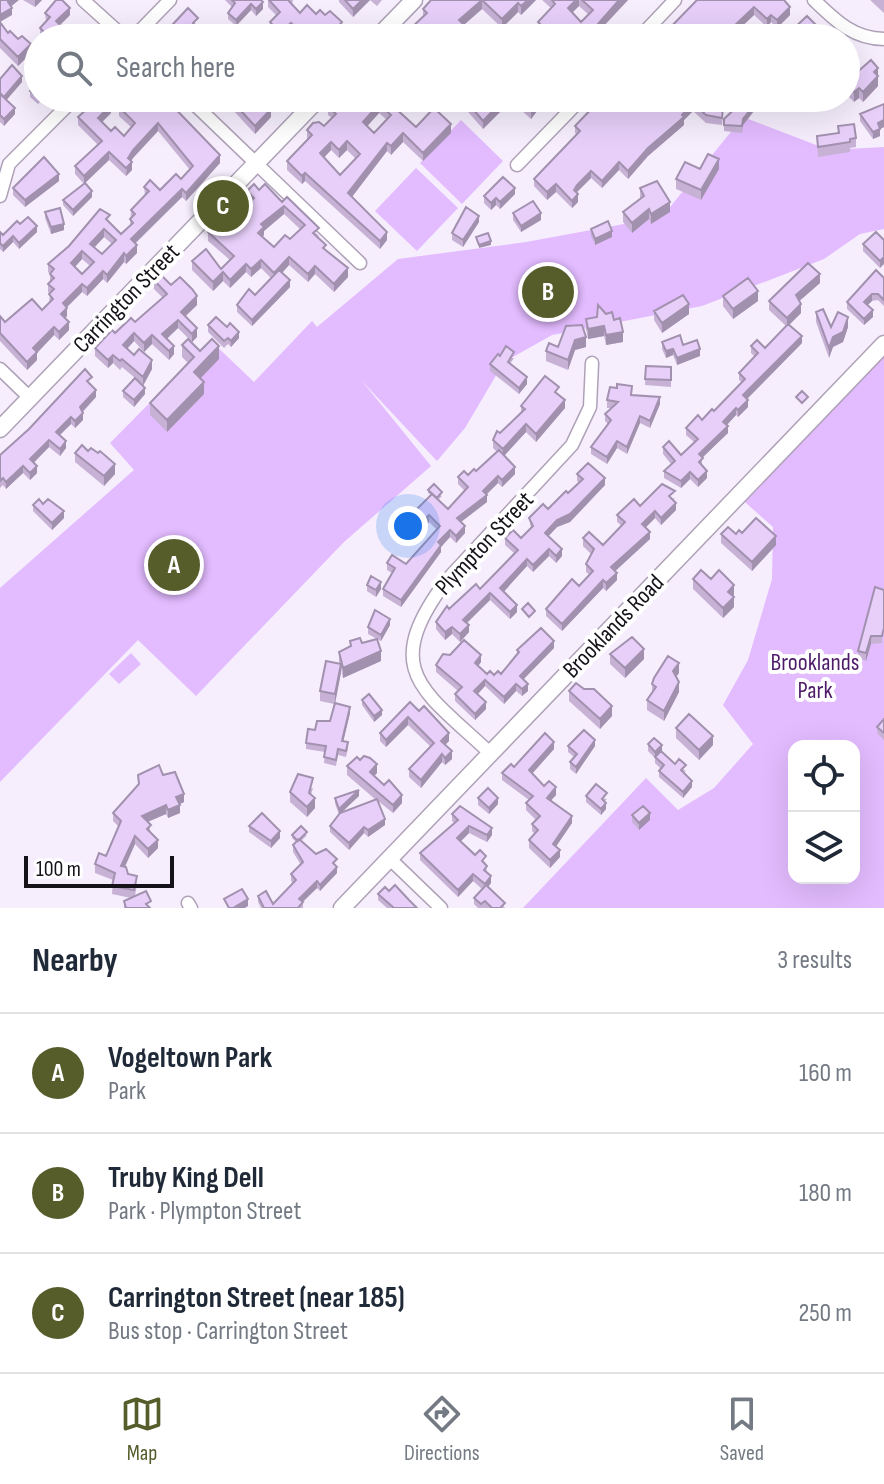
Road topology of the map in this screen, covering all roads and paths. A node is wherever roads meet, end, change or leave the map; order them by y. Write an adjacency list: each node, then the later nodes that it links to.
1 (83, 0): 6 (street)
2 (170, 0): 7 (street)
3 (414, 0): 8 (street)
4 (675, 0): 9 (street)
5 (814, 0): 10 (street)
6 (110, 24)
7 (147, 24)
8 (391, 24)
9 (652, 24)
10 (840, 24)
11 (860, 36): 12 (street)
12 (883, 38)
13 (59, 112): 17 (street)
14 (202, 112): 18 (street)
15 (306, 112): 18 (street, Carrington Street)
16 (568, 112): 19 (street)
17 (4, 162): 20 (street)
18 (256, 164): 21 (street); 25 (street, Carrington Street)
19 (517, 165)
20 (0, 196)
21 (360, 263)
22 (884, 344): 27 (street, Brooklands Road)
23 (592, 363): 27 (street, Plympton Street)
24 (0, 369): 25 (street)
25 (30, 398): 26 (street, Carrington Street)
26 (0, 429)
27 (490, 753): 28 (street, Brooklands Road)
28 (389, 858): 29 (street, Brooklands Road); 30 (street)
29 (342, 908)
30 (441, 908)

